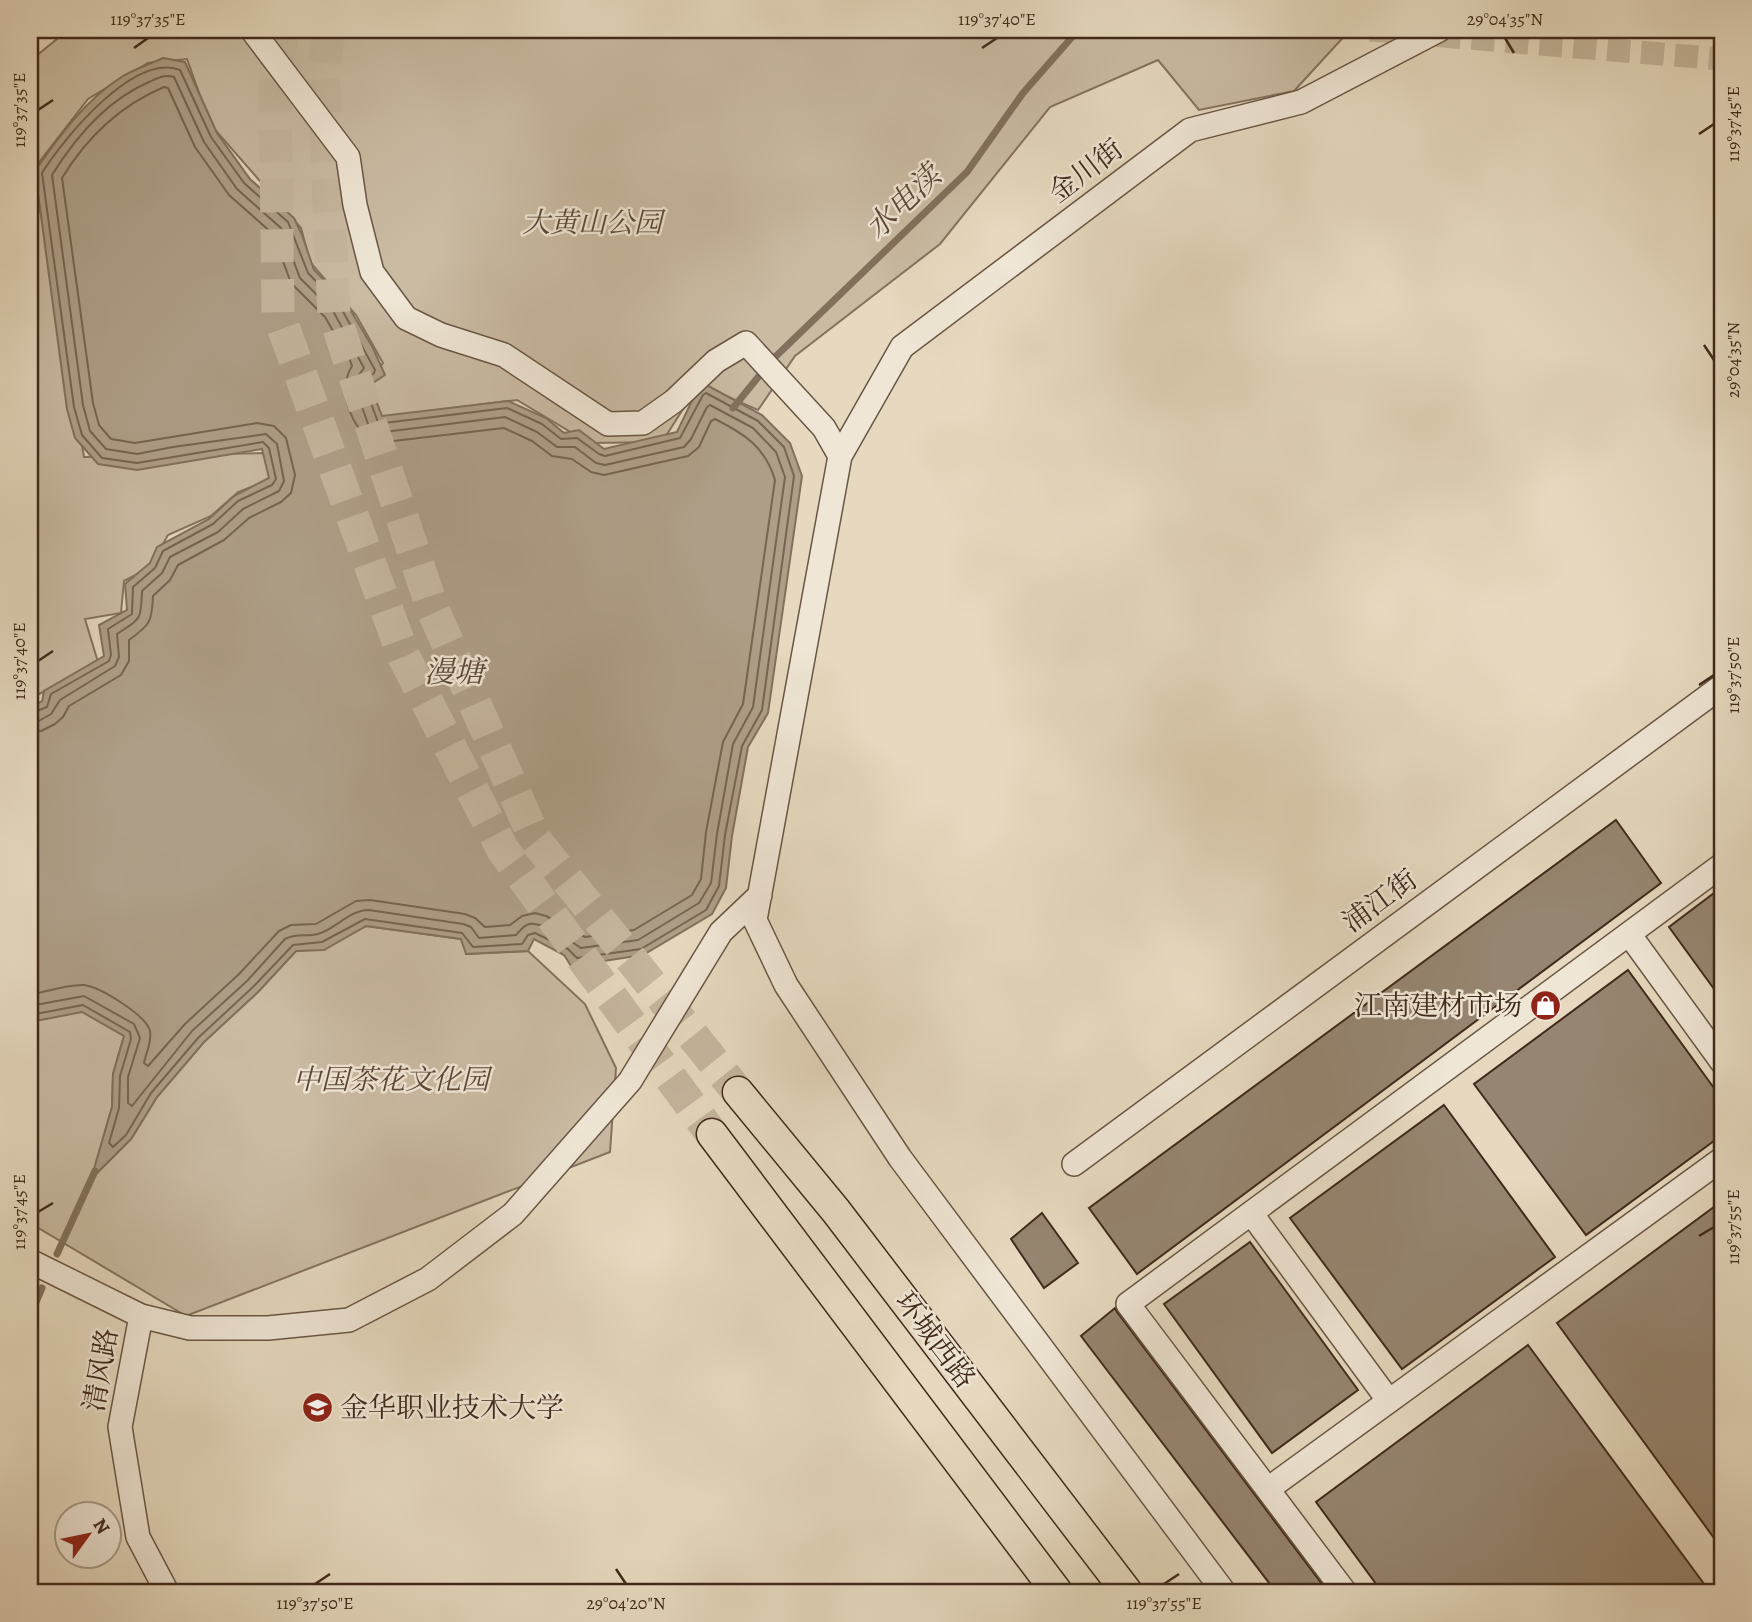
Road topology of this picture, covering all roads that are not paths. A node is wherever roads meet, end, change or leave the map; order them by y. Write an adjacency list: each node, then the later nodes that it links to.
1 (252, 30): 3 (street)
2 (1439, 30): 3 (street, 金川街)
3 (840, 456): 6 (street, 金川街)
4 (1722, 687): 12 (street, 浦江街)
5 (1722, 865): 7 (street)
6 (760, 895): 15 (street); 21 (street, 金川街)
7 (1629, 934): 8 (street); 13 (street)
8 (1722, 1062)
9 (738, 1092): 20 (main road, 环城西路)
10 (712, 1134): 19 (main road)
11 (1722, 1159): 16 (street)
12 (1074, 1164)
13 (1251, 1213): 16 (street); 17 (street)
14 (30, 1261): 15 (street, 清风路)
15 (141, 1316): 18 (street, 清风路)
16 (1389, 1401): 17 (street)
17 (1268, 1489): 22 (street)
18 (167, 1592)
19 (1057, 1592)
20 (1127, 1592)
21 (1224, 1592)
22 (1345, 1592)

